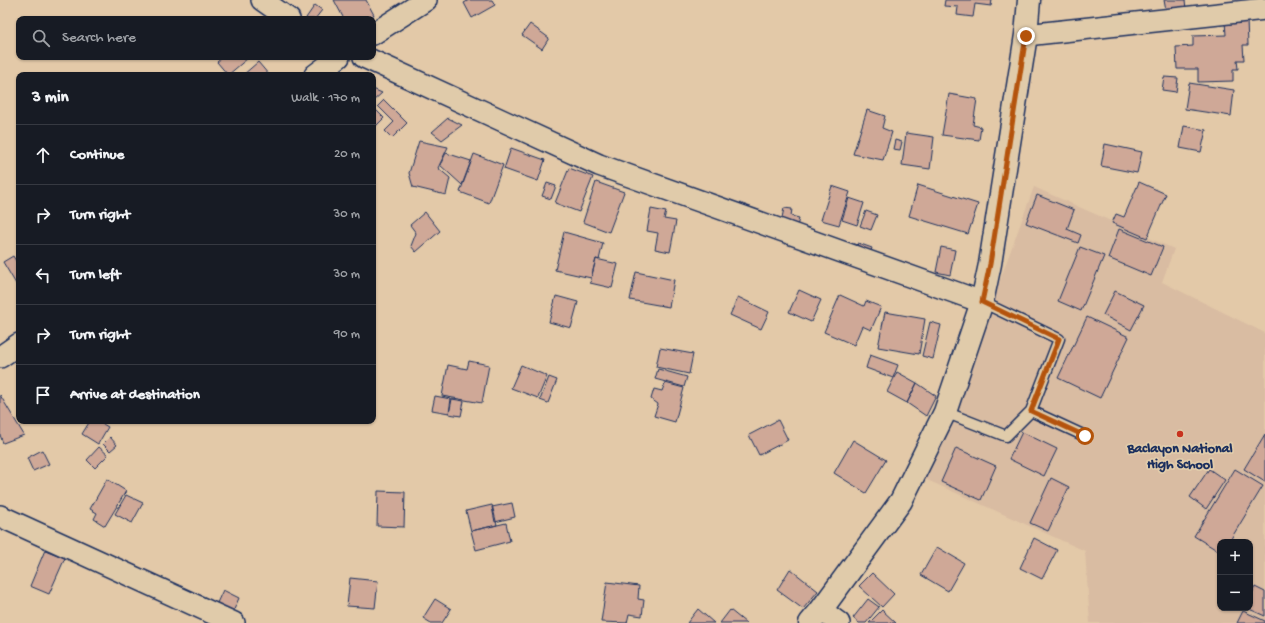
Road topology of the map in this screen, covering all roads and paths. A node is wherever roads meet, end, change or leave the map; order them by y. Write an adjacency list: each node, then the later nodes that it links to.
1 (262, 0): 5 (street)
2 (426, 0): 6 (street)
3 (1030, 0): 7 (main road)
4 (1265, 9): 7 (street)
5 (285, 16)
6 (376, 32)
7 (1026, 36): 11 (main road)
8 (335, 60): 10 (street)
9 (371, 60): 11 (street)
10 (319, 72)
11 (982, 302): 14 (lane); 15 (main road)
12 (16, 346): 13 (street)
13 (0, 357)
14 (1031, 411): 15 (lane); 16 (lane)
15 (946, 412): 18 (main road)
16 (1085, 436)
17 (0, 516): 19 (street)
18 (815, 617): 20 (street)
19 (234, 623)
20 (839, 623)

